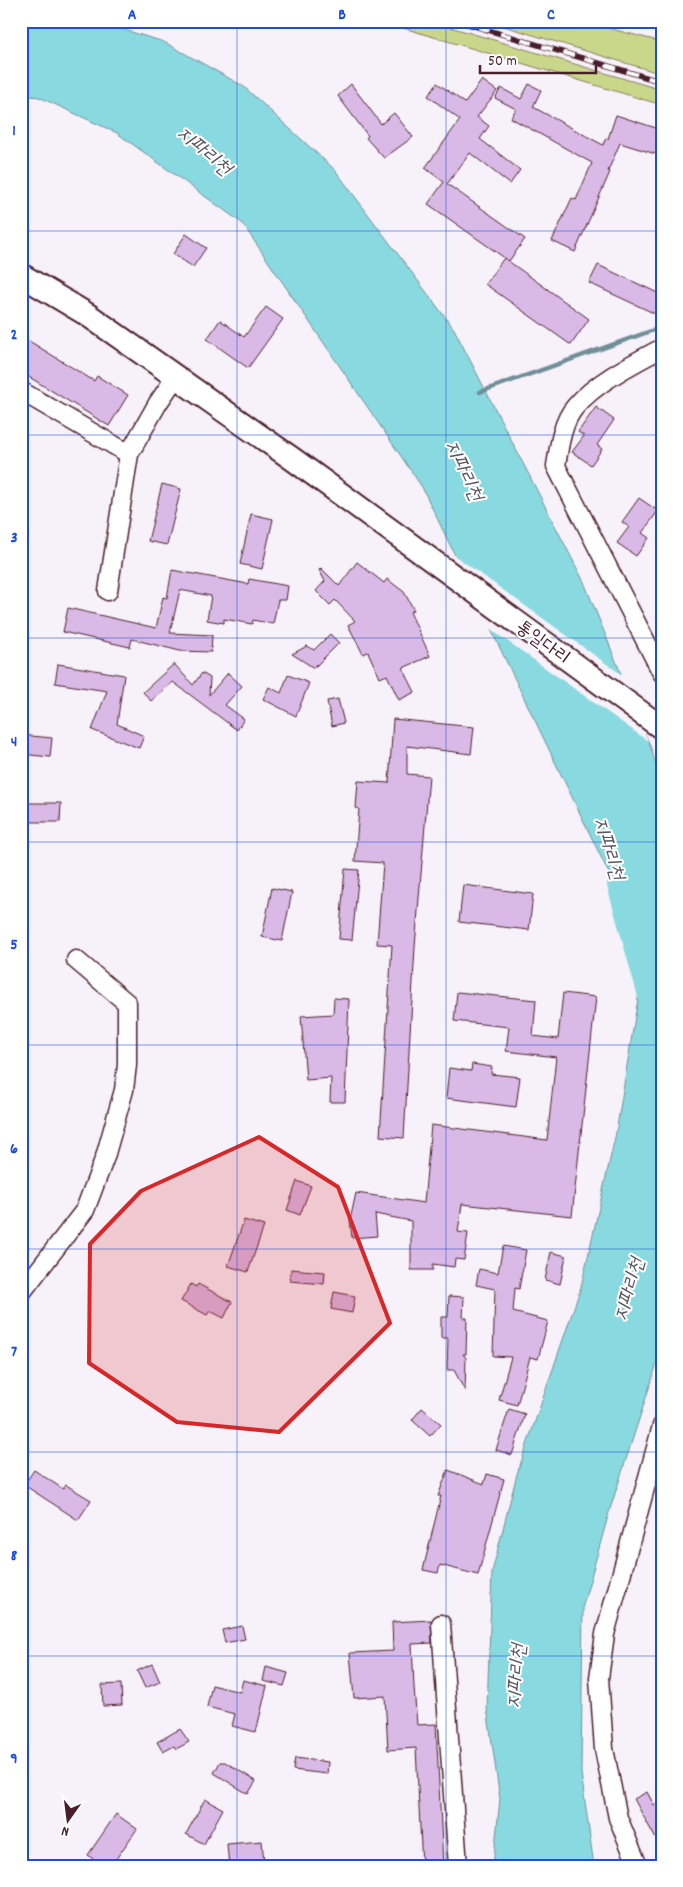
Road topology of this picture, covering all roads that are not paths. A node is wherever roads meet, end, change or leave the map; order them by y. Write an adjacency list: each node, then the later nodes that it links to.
1 (21, 275): 3 (main road, 통일다리)
2 (662, 348): 7 (street)
3 (176, 378): 5 (street); 8 (main road, 통일다리)
4 (21, 391): 5 (street)
5 (129, 454): 6 (street)
6 (108, 591)
7 (662, 673)
8 (662, 728)
9 (76, 960): 10 (street)
10 (21, 1293)
11 (662, 1426): 14 (street)
12 (441, 1624): 13 (street)
13 (458, 1866)
14 (638, 1866)

